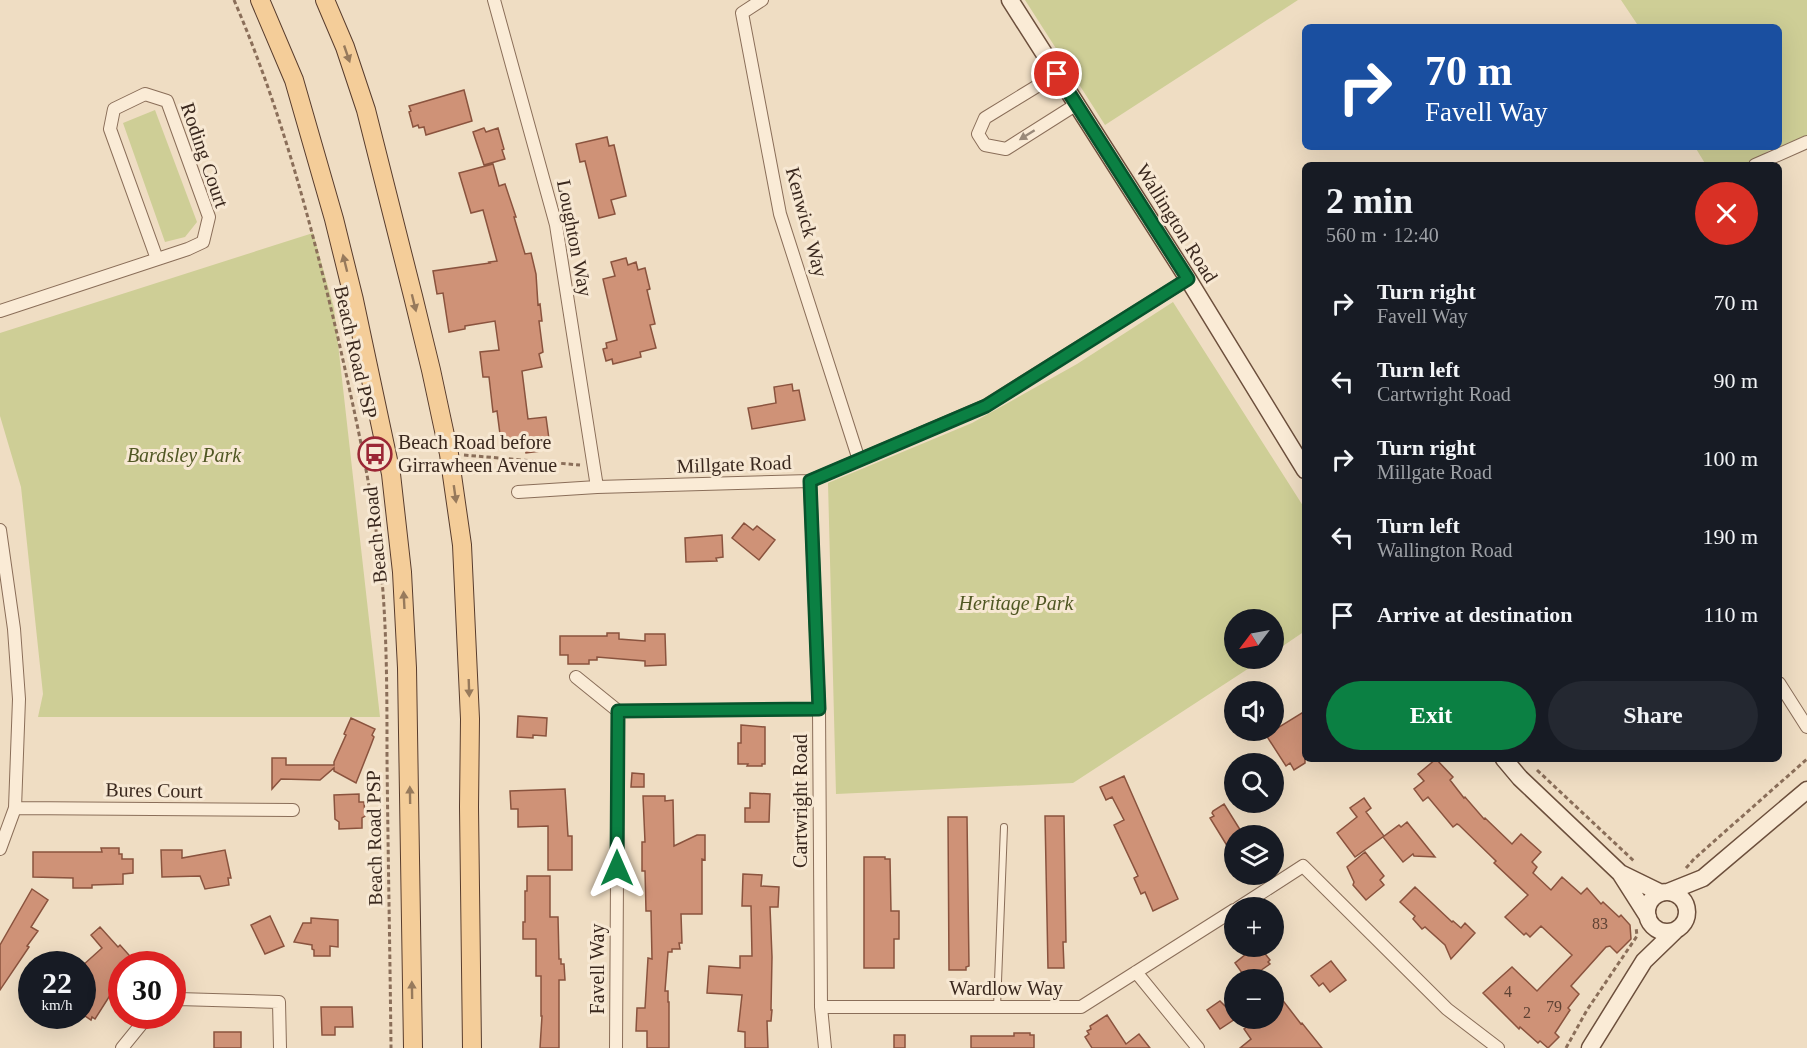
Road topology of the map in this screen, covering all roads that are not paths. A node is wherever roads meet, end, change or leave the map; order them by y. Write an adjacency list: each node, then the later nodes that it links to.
1 (260, 0): 46 (main road, Beach Road, one-way to 1)
2 (325, 0): 47 (main road, one-way to 47)
3 (494, 0): 16 (street, Loughton Way)
4 (762, 0): 14 (street, Kenwick Way)
5 (1010, 0): 6 (street, Wallington Road)
6 (1057, 74): 7 (street, Wallington Road); 7 (street, one-way to 6)
7 (1077, 104): 11 (street, Wallington Road)
8 (1807, 142): 9 (street)
9 (1762, 162)
10 (157, 259): 10 (street, Roding Court); 12 (street, Roding Court)
11 (1188, 279): 13 (street, Wallington Road); 14 (street, Millgate Road)
12 (0, 311)
13 (1299, 448)
14 (860, 460): 15 (street, Millgate Road)
15 (810, 481): 16 (street, Millgate Road); 21 (street, Cartwright Road)
16 (597, 488): 17 (street, Millgate Road)
17 (518, 492)
18 (0, 530): 26 (street)
19 (576, 677): 22 (street)
20 (1782, 688): 23 (street)
21 (819, 709): 22 (street); 41 (street, Cartwright Road)
22 (618, 711): 48 (street, Favell Way)
23 (1807, 727)
24 (1507, 762): 30 (street)
25 (1807, 790): 31 (street)
26 (15, 808): 27 (street, Bures Court); 29 (street)
27 (293, 810)
28 (1004, 827): 42 (lane)
29 (0, 849)
30 (1620, 873): 32 (street); 36 (street)
31 (1703, 878): 32 (street); 34 (street)
32 (1664, 892): 34 (street); 36 (street)
33 (1255, 897): 51 (street, Wardlow Way)
34 (1688, 909): 37 (street)
35 (1224, 917): 39 (street, Wardlow Way)
36 (1645, 922): 37 (street); 38 (street)
37 (1675, 931): 38 (street)
38 (1644, 961): 52 (street)
39 (1136, 972): 42 (street, Wardlow Way); 50 (street)
40 (186, 999): 45 (street)
41 (821, 1007): 42 (street, Wardlow Way); 49 (street, Cartwright Road)
42 (998, 1008)
43 (137, 1029): 44 (street)
44 (122, 1048)
45 (280, 1048)
46 (412, 1048)
47 (472, 1048)
48 (616, 1048)
49 (825, 1048)
50 (1198, 1048)
51 (1498, 1048)
52 (1590, 1048)

